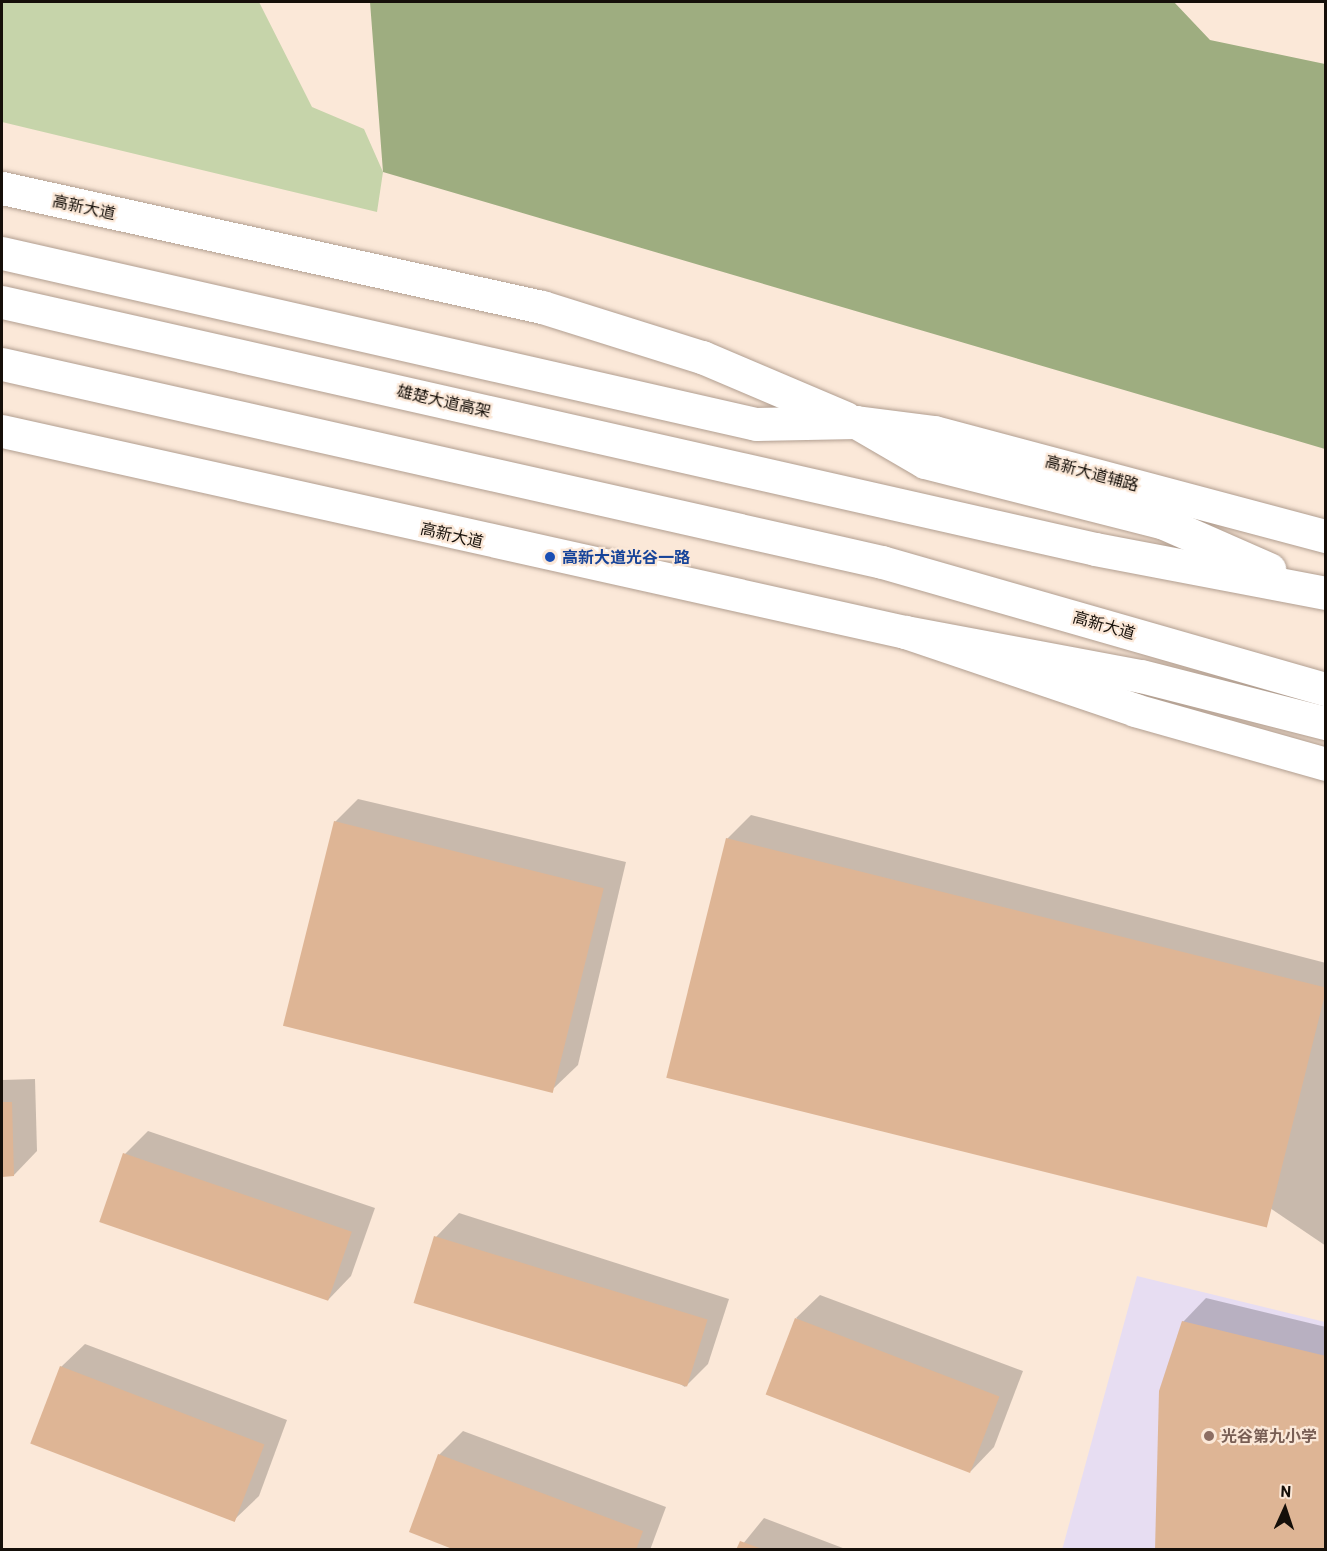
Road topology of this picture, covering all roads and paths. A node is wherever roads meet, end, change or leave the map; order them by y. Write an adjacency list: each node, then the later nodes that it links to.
1 (2, 188): 5 (main road, 高新大道)
2 (2, 253): 5 (main road)
3 (2, 302): 8 (main road, 雄楚大道高架)
4 (2, 364): 10 (main road, 高新大道)
5 (856, 422): 7 (main road, 高新大道辅路); 8 (main road)
6 (9, 436): 9 (main road, 高新大道)
7 (1326, 536)
8 (1323, 592)
9 (905, 632): 11 (main road); 12 (main road)
10 (1326, 689)
11 (1326, 723)
12 (1326, 764)

